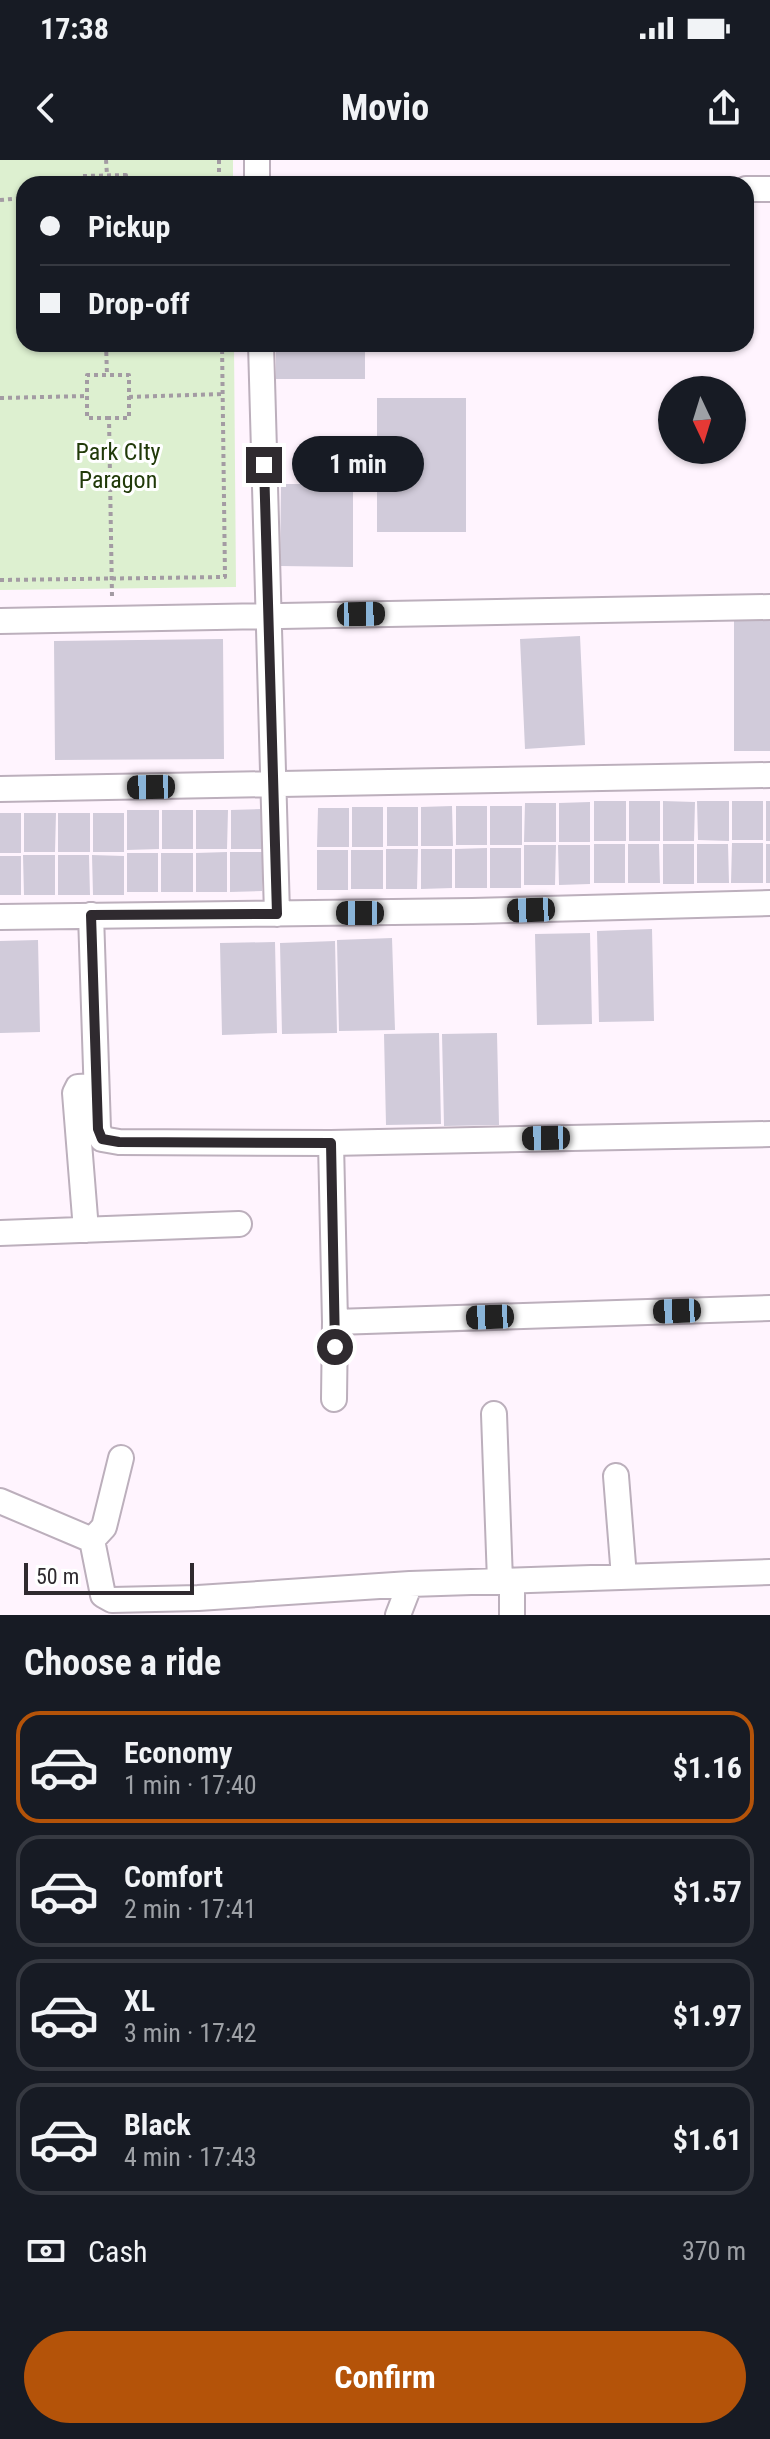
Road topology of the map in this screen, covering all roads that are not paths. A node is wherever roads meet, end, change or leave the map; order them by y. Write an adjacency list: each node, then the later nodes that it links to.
1 (261, 352): 3 (street)
2 (770, 607): 3 (street)
3 (267, 616): 4 (street); 6 (street)
4 (0, 621)
5 (770, 775): 6 (street)
6 (272, 785): 7 (street); 9 (street)
7 (0, 789)
8 (770, 903): 9 (street)
9 (277, 914): 10 (street)
10 (91, 915): 11 (street); 12 (street)
11 (0, 917)
12 (96, 1086): 14 (street); 16 (street)
13 (770, 1134): 14 (street)
14 (331, 1143): 19 (street)
15 (239, 1224): 16 (street)
16 (86, 1230): 17 (street)
17 (0, 1233)
18 (770, 1308): 19 (street)
19 (335, 1322): 20 (street)
20 (334, 1399)
21 (494, 1414): 28 (street)
22 (121, 1458): 25 (street)
23 (616, 1476): 27 (street)
24 (0, 1501): 25 (street)
25 (92, 1540): 29 (street)
26 (770, 1572): 27 (street)
27 (624, 1577): 28 (street)
28 (506, 1581): 29 (street); 31 (street)
29 (410, 1584): 30 (street)
30 (398, 1615)
31 (512, 1615)

